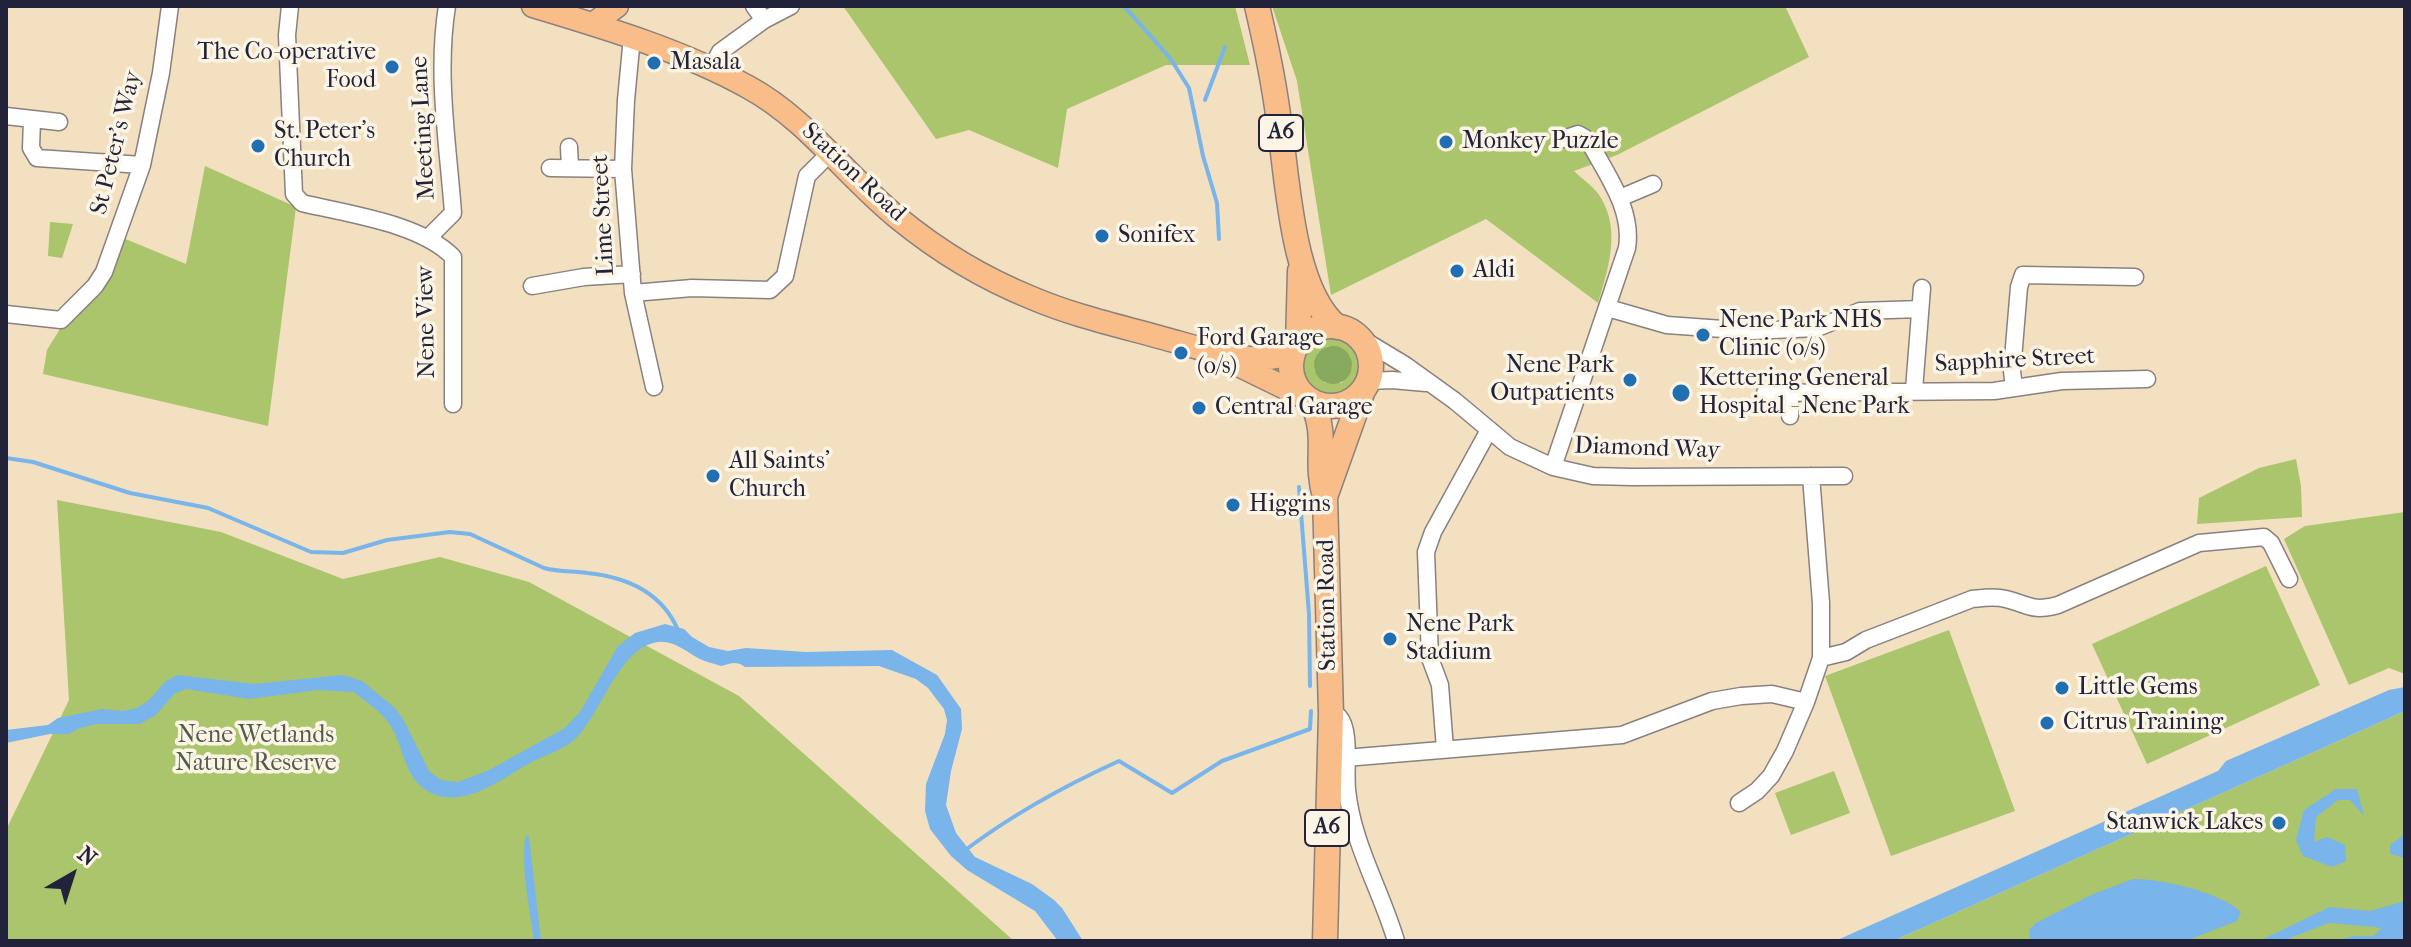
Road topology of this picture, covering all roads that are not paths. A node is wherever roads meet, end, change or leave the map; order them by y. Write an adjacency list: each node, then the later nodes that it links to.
1 (170, 6): 18 (street, St Peter's Way)
2 (290, 6): 24 (street, Nene View)
3 (447, 6): 24 (street, Meeting Lane)
4 (533, 6): 9 (main road, Station Road)
5 (617, 6): 9 (main road)
6 (791, 6): 8 (street)
7 (1257, 6): 25 (highway, A6)
8 (759, 13): 11 (street)
9 (593, 24): 10 (main road, Station Road)
10 (632, 37): 11 (main road, Station Road); 21 (street, Lime Street)
11 (711, 69): 17 (main road, Station Road)
12 (6, 116): 13 (street)
13 (32, 120): 14 (street); 18 (street)
14 (59, 122)
15 (1563, 139): 23 (street)
16 (569, 147): 20 (street)
17 (830, 153): 30 (street); 36 (main road, Station Road)
18 (142, 165): 33 (street, St Peter's Way)
19 (550, 168): 20 (street)
20 (570, 168): 21 (street)
21 (623, 169): 26 (street, Lime Street)
22 (1653, 184): 23 (street)
23 (1620, 198): 31 (street)
24 (428, 238): 46 (street, Nene View)
25 (1300, 261): 34 (highway, A6); 35 (highway, A6)
26 (632, 274): 28 (street); 30 (street, Lime Street)
27 (2135, 277): 41 (street)
28 (532, 286)
29 (1922, 288): 32 (street)
30 (633, 293): 39 (street, Lime Street)
31 (1608, 308): 32 (street); 49 (street)
32 (1920, 309): 42 (street)
33 (6, 314)
34 (1347, 332): 35 (highway); 38 (street, Diamond Way); 40 (highway)
35 (1296, 348): 36 (main road, Station Road); 45 (highway)
36 (1218, 354): 45 (main road, Station Road)
37 (2147, 379): 41 (street, Sapphire Street)
38 (1427, 383): 40 (street); 48 (street, Diamond Way)
39 (654, 387)
40 (1365, 387): 45 (highway); 52 (highway, Station Road / A6)
41 (2014, 388): 42 (street, Sapphire Street)
42 (1914, 390): 44 (street, Sapphire Street)
43 (1765, 393): 44 (street, Sapphire Street)
44 (1790, 393): 47 (street)
45 (1309, 400): 52 (highway, Station Road / A6)
46 (453, 404)
47 (1790, 416)
48 (1489, 430): 49 (street, Diamond Way); 57 (street)
49 (1553, 467): 50 (street, Diamond Way)
50 (1811, 476): 51 (street, Diamond Way); 54 (street)
51 (1844, 476)
52 (1325, 496): 56 (highway, Station Road / A6)
53 (2289, 579): 54 (street)
54 (1821, 658): 55 (street)
55 (1806, 702): 57 (street); 59 (street)
56 (1331, 714): 58 (street, Station Road); 60 (highway, Station Road / A6)
57 (1445, 749): 58 (street)
58 (1345, 758): 61 (street, Station Road)
59 (1739, 803)
60 (1325, 941)
61 (1396, 941)

